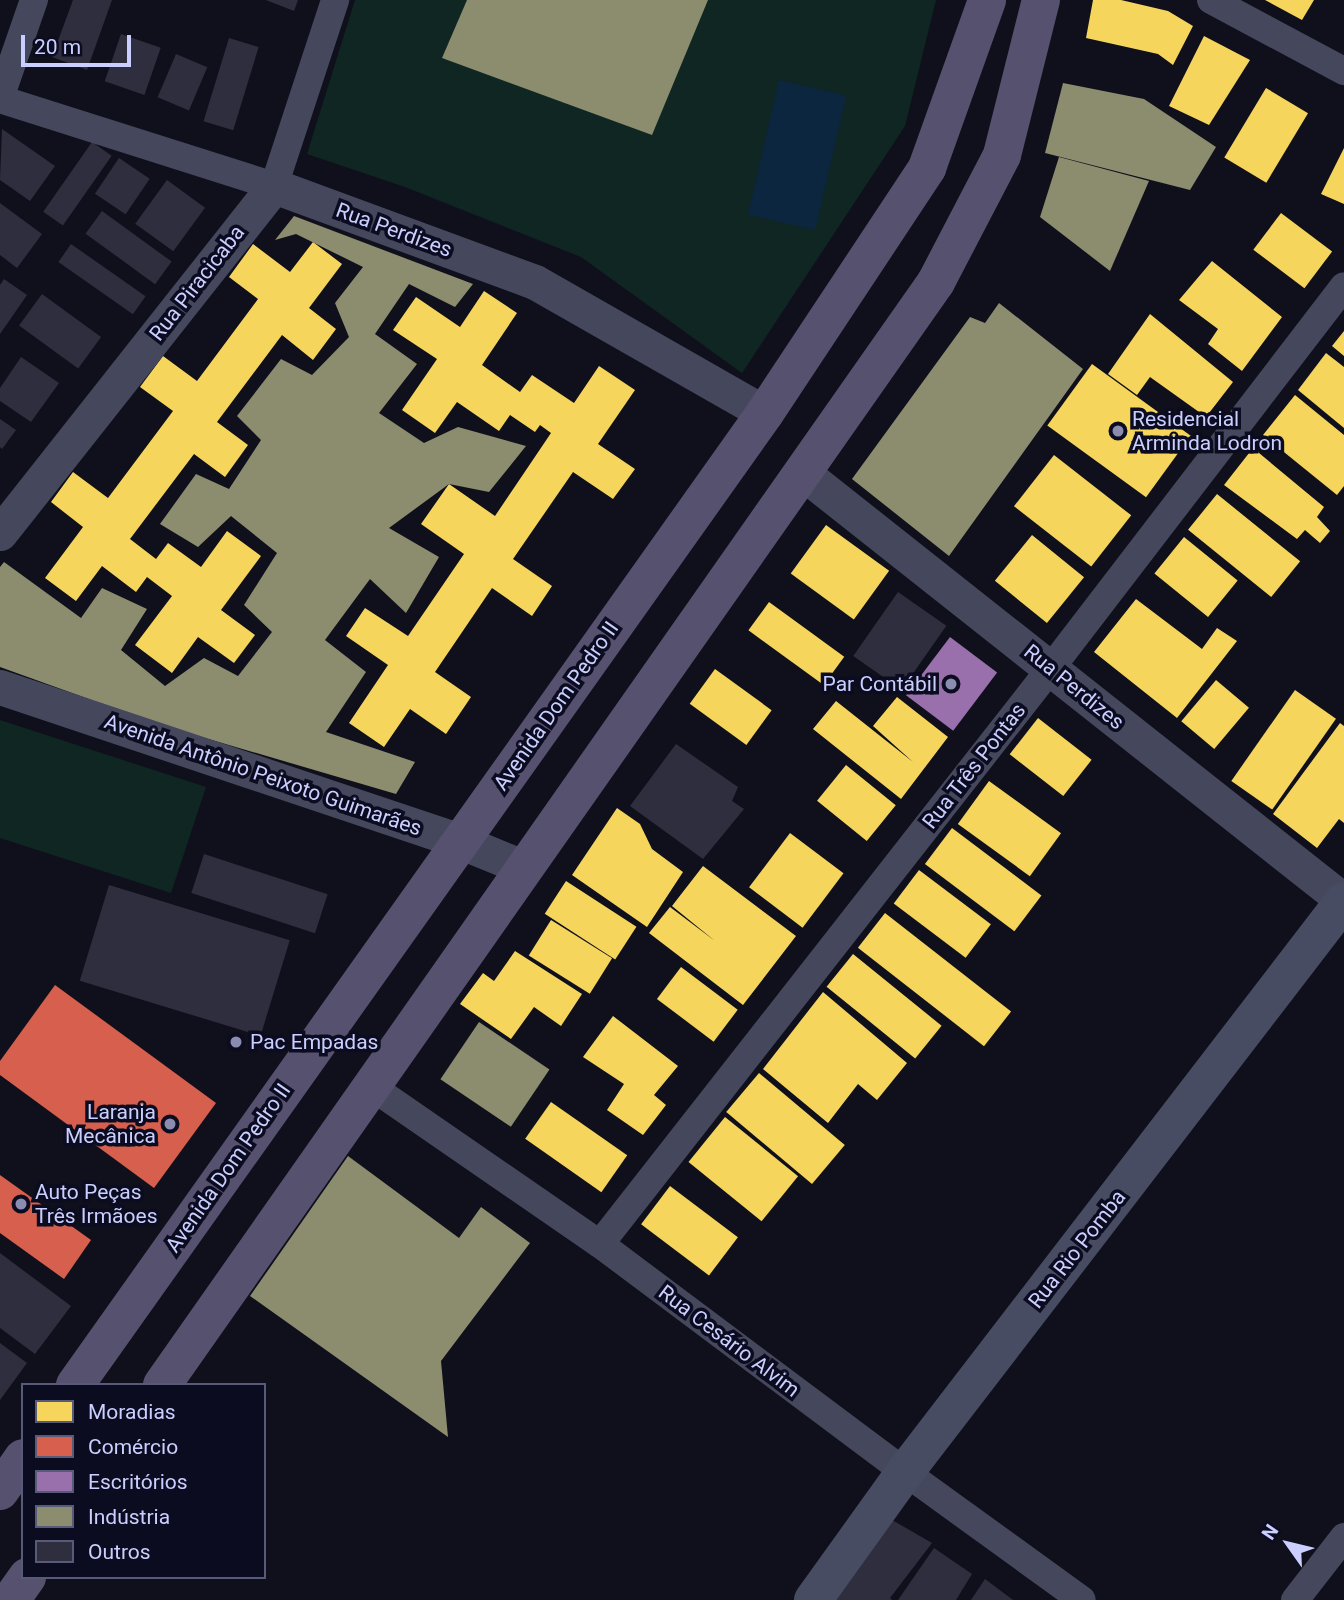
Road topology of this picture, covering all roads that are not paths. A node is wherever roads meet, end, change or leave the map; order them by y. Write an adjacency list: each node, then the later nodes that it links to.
1 (34, 0): 7 (street)
2 (335, 0): 8 (street, Rua Piracicaba)
3 (987, 0): 10 (main road, Avenida Dom Pedro II)
4 (1041, 0): 11 (main road)
5 (1211, 0): 6 (street)
6 (1344, 71)
7 (0, 99): 8 (street, Rua Perdizes)
8 (274, 186): 10 (street, Rua Perdizes); 12 (street, Rua Piracicaba)
9 (1344, 286): 13 (street, Rua Três Pontas)
10 (765, 413): 15 (main road, Avenida Dom Pedro II)
11 (803, 473): 13 (street, Rua Perdizes); 16 (main road)
12 (0, 533)
13 (1051, 668): 17 (street, Rua Perdizes); 19 (street, Rua Três Pontas)
14 (0, 687): 15 (street, Avenida Antônio Peixoto Guimarães)
15 (459, 841): 16 (street, Avenida Antônio Peixoto Guimarães); 20 (main road, Avenida Dom Pedro II)
16 (525, 868): 18 (main road)
17 (1344, 901): 23 (main road, Rua Rio Pomba)
18 (372, 1087): 19 (street, Rua Cesário Alvim); 21 (main road)
19 (600, 1244): 23 (street, Rua Cesário Alvim)
20 (76, 1383)
21 (163, 1383)
22 (21, 1461): 24 (main road)
23 (905, 1472): 26 (main road, Rua Rio Pomba); 27 (street, Rua Cesário Alvim)
24 (0, 1491)
25 (1344, 1537): 28 (street)
26 (813, 1600)
27 (1082, 1600)
28 (1294, 1600)

